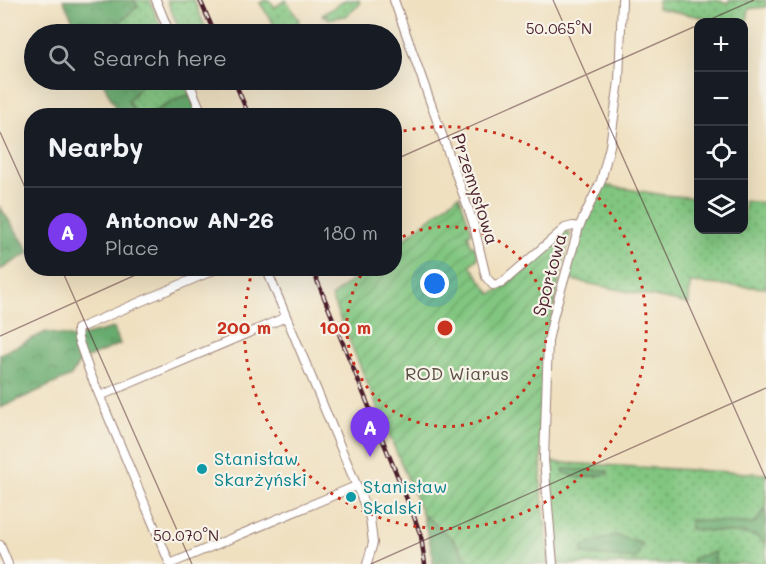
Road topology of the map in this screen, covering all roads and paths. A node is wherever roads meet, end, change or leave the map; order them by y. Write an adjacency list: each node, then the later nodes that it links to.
1 (156, 0): 4 (street)
2 (394, 0): 7 (street, Przemysłowa)
3 (622, 0): 7 (street, Sportowa)
4 (166, 24)
5 (192, 90): 6 (street)
6 (200, 108)
7 (579, 226): 16 (street, Sportowa)
8 (200, 276): 11 (street)
9 (269, 276): 10 (street)
10 (286, 317): 11 (street); 12 (street)
11 (100, 396): 12 (street)
12 (356, 486): 15 (street)
13 (0, 545): 14 (street)
14 (8, 564)
15 (367, 564)
16 (553, 564)

